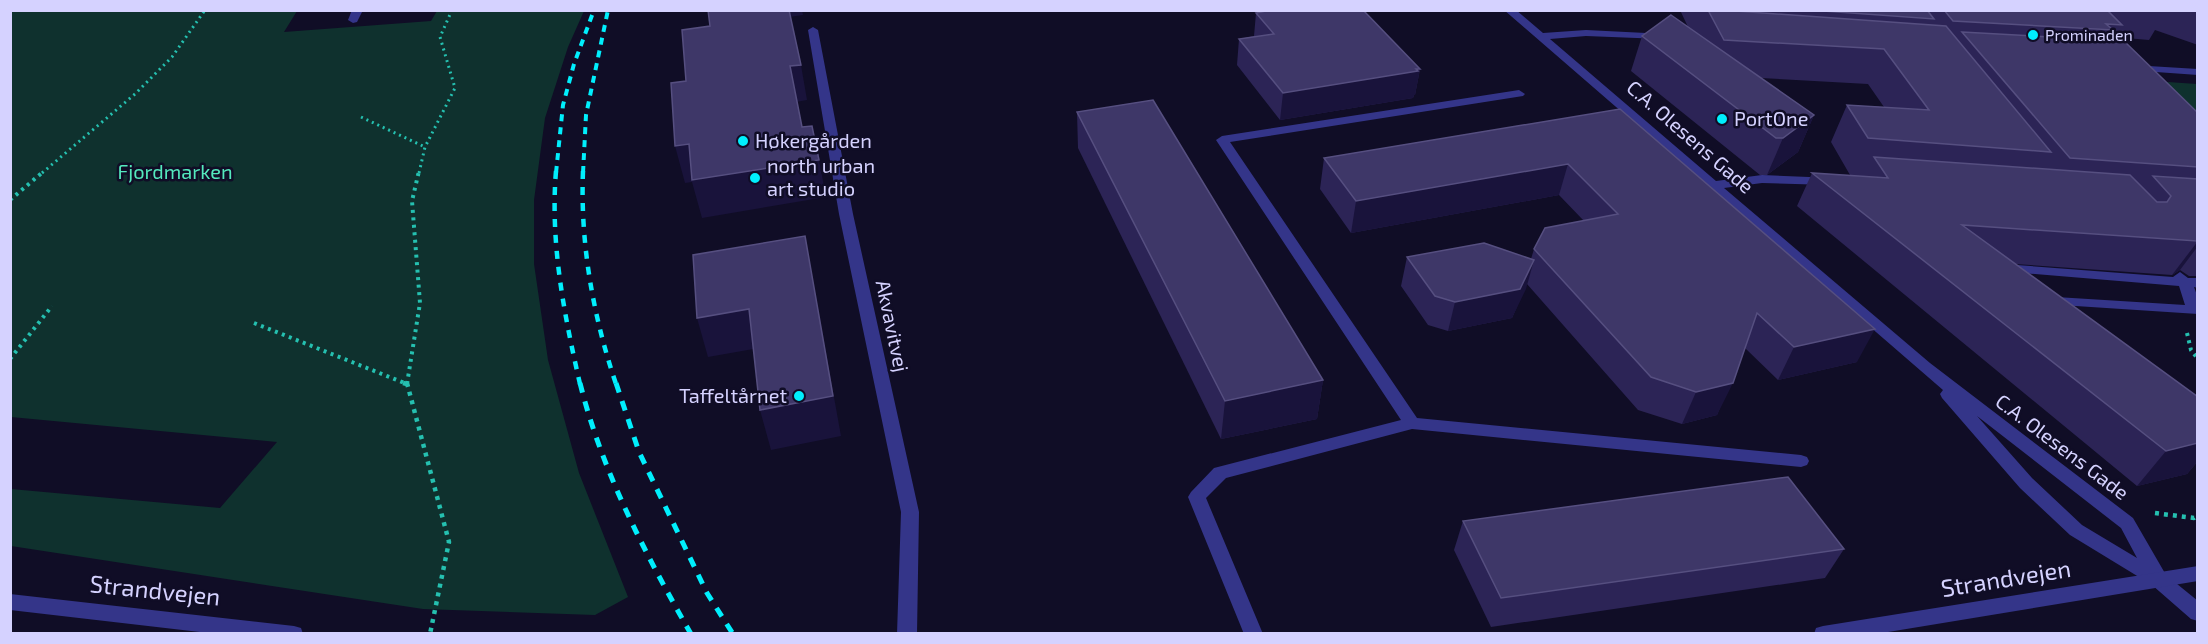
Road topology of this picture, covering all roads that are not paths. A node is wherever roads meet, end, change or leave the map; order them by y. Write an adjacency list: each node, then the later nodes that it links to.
1 (1509, 10): 3 (street, C.A. Olesens Gade)
2 (813, 30): 21 (street, Akvavitvej)
3 (1540, 37): 4 (street); 9 (street, C.A. Olesens Gade)
4 (1679, 37)
5 (2125, 67): 6 (street)
6 (2198, 72)
7 (1519, 94): 14 (street)
8 (1839, 182): 9 (street)
9 (1713, 184): 13 (street, C.A. Olesens Gade)
10 (1986, 267): 11 (street)
11 (2188, 281): 12 (street)
12 (2026, 298)
13 (1924, 367): 17 (street, C.A. Olesens Gade); 17 (street, C.A. Olesens Gade)
14 (1412, 423): 15 (street); 22 (street)
15 (1801, 461)
16 (2198, 573): 17 (street, Strandvejen)
17 (2159, 580): 19 (street); 23 (street, Strandvejen)
18 (10, 602): 20 (street, Strandvejen)
19 (2198, 613)
20 (286, 633)
21 (907, 633)
22 (1254, 633)
23 (1823, 633)

